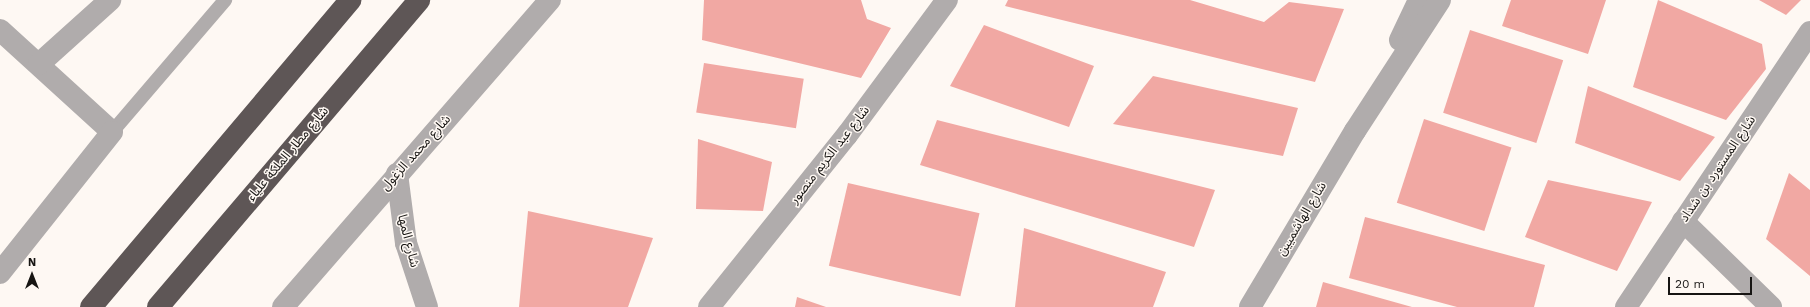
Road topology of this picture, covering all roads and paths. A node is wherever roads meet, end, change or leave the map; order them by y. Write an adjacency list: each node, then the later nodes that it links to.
1 (110, 0): 11 (street)
2 (225, 0): 13 (lane)
3 (350, 0): 17 (highway)
4 (419, 0): 18 (highway, شارع مطار الملكة علياء)
5 (550, 0): 14 (street, شارع محمد الزغول)
6 (947, 0): 21 (street, شارع عبد الكريم منصور)
7 (1419, 0): 12 (street, شارع الهاشميين)
8 (1440, 0): 12 (street, شارع الهاشميين)
9 (0, 30): 11 (street)
10 (1810, 32): 15 (street, شارع المستورد بن شداد)
11 (39, 64): 13 (street)
12 (1355, 131): 22 (street, شارع الهاشميين)
13 (112, 132): 16 (street)
14 (397, 174): 19 (street, شارع محمد الزغول); 20 (street, شارع المها)
15 (1683, 221): 23 (street, شارع المستورد بن شداد); 24 (street)
16 (0, 273)
17 (90, 307)
18 (158, 307)
19 (283, 307)
20 (427, 307)
21 (709, 307)
22 (1250, 307)
23 (1626, 307)
24 (1771, 307)

